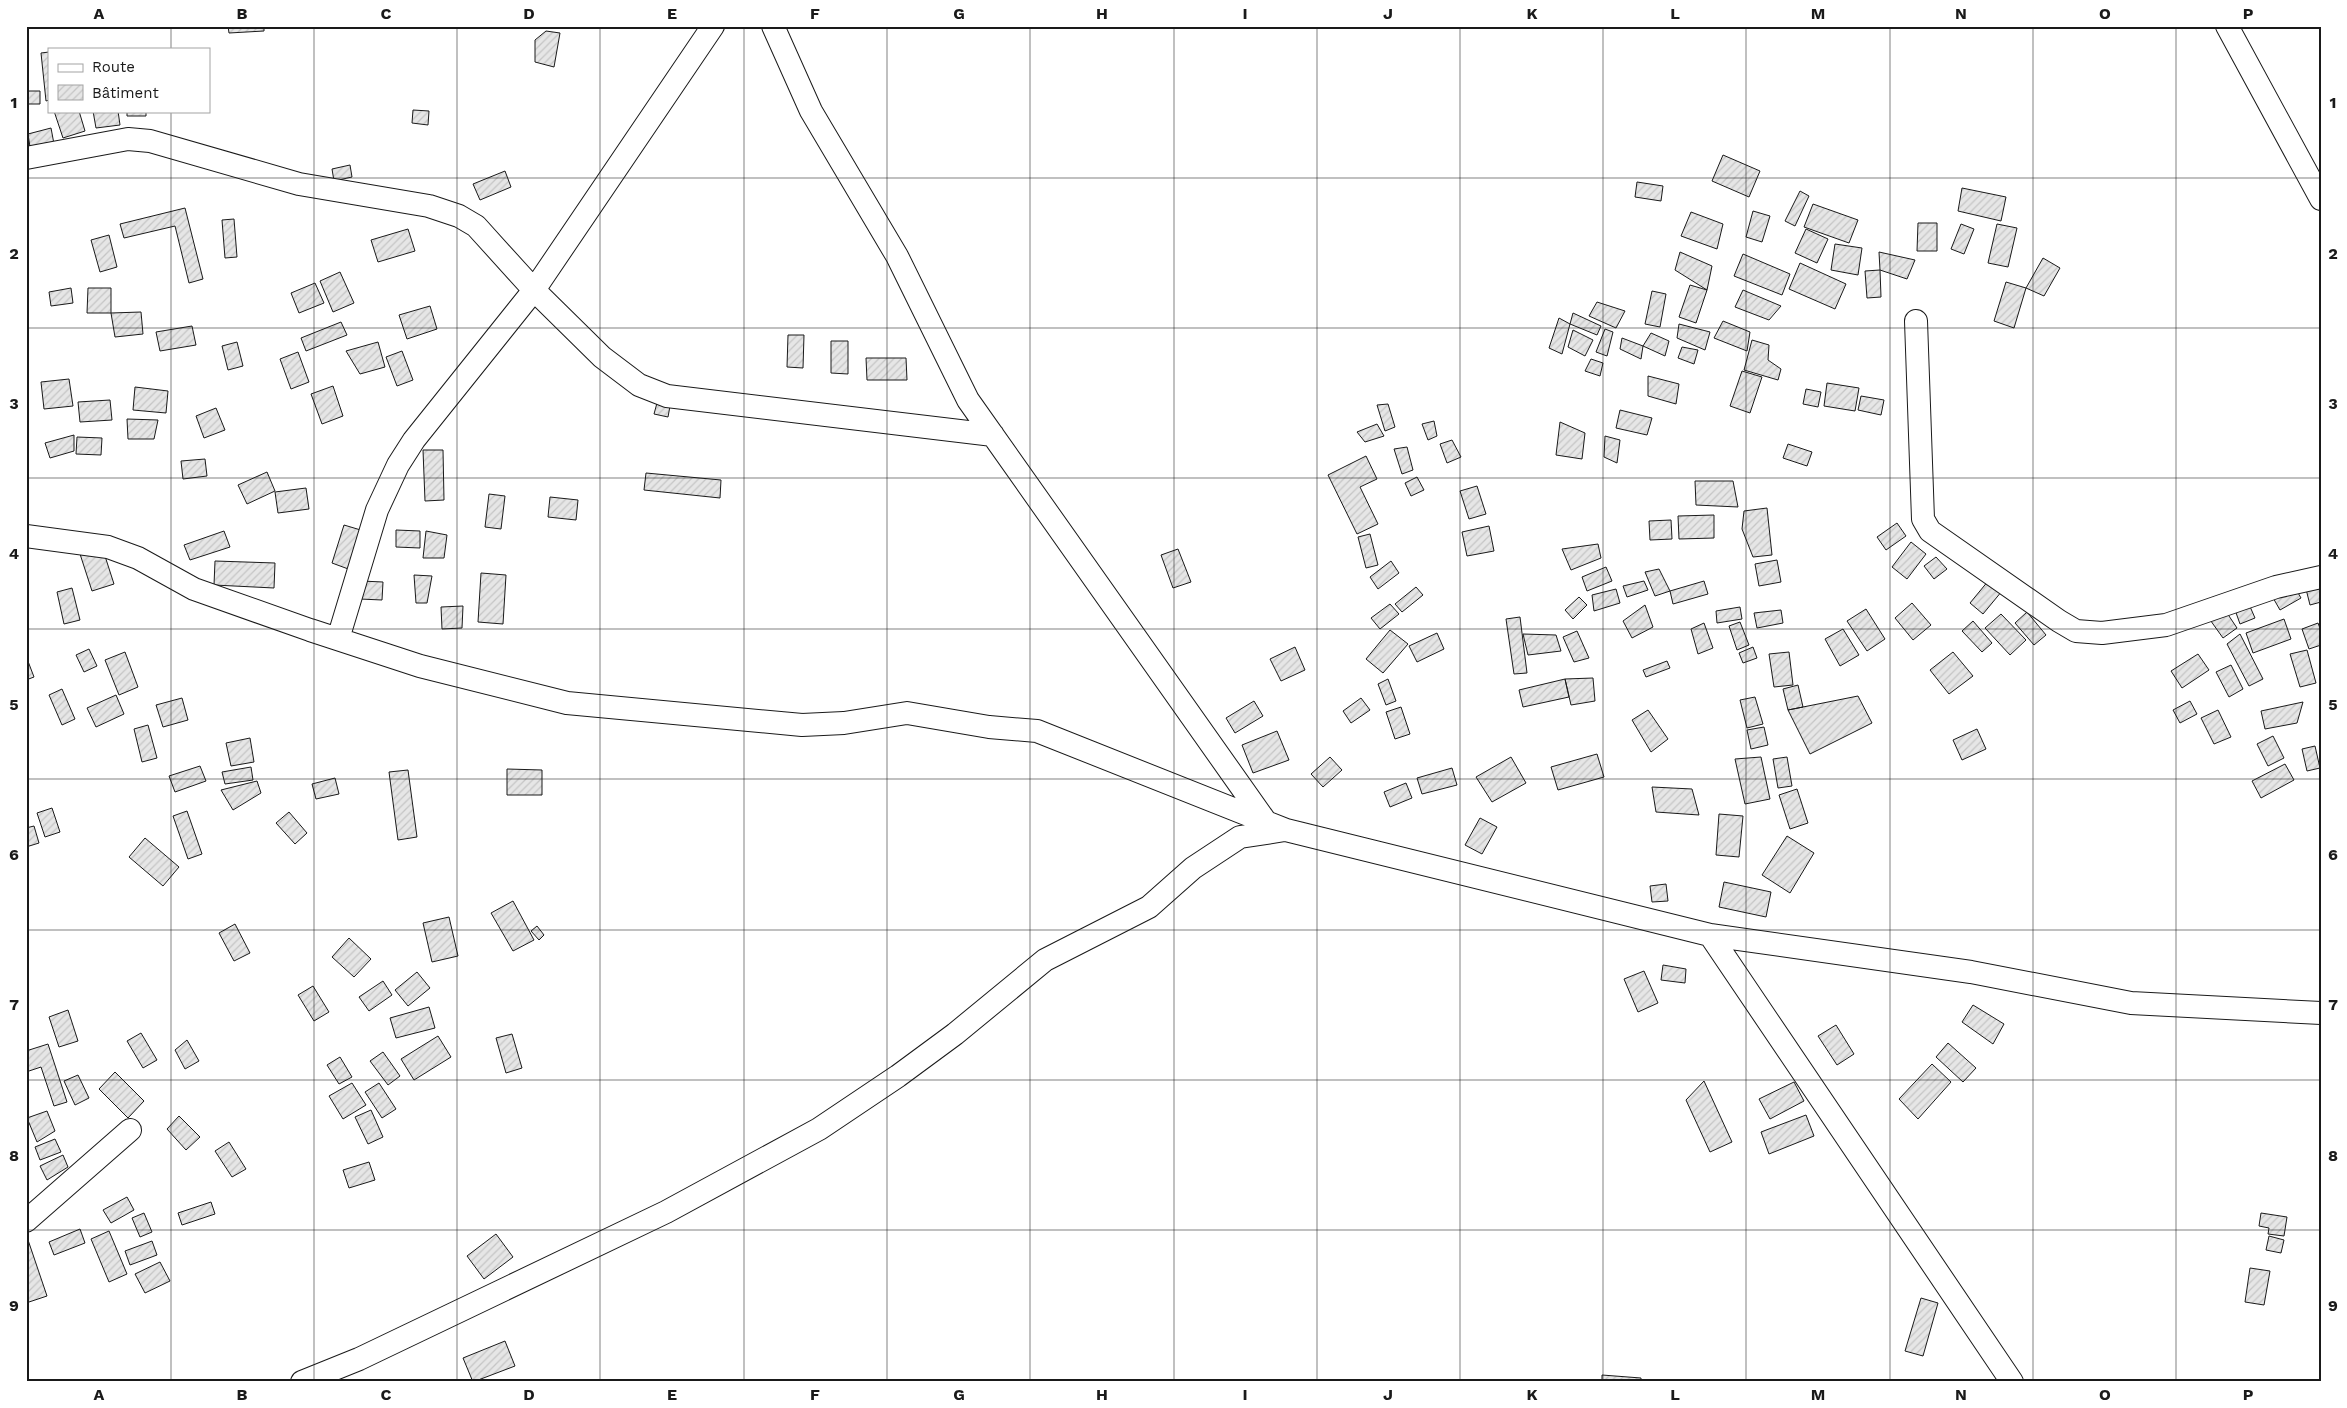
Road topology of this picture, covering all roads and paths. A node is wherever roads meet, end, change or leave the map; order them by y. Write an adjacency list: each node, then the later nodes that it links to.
1 (713, 26): 6 (street)
2 (773, 26): 8 (street)
3 (2227, 26): 5 (street)
4 (26, 158): 6 (street)
5 (2321, 199)
6 (534, 290): 8 (street); 11 (street)
7 (1916, 321): 10 (street)
8 (993, 435): 12 (street)
9 (26, 536): 11 (street)
10 (2321, 577)
11 (338, 639): 12 (street)
12 (1276, 826): 13 (street); 17 (street)
13 (1710, 935): 14 (street); 18 (street)
14 (2321, 1013)
15 (130, 1130): 16 (street)
16 (26, 1220)
17 (302, 1382)
18 (2012, 1382)

